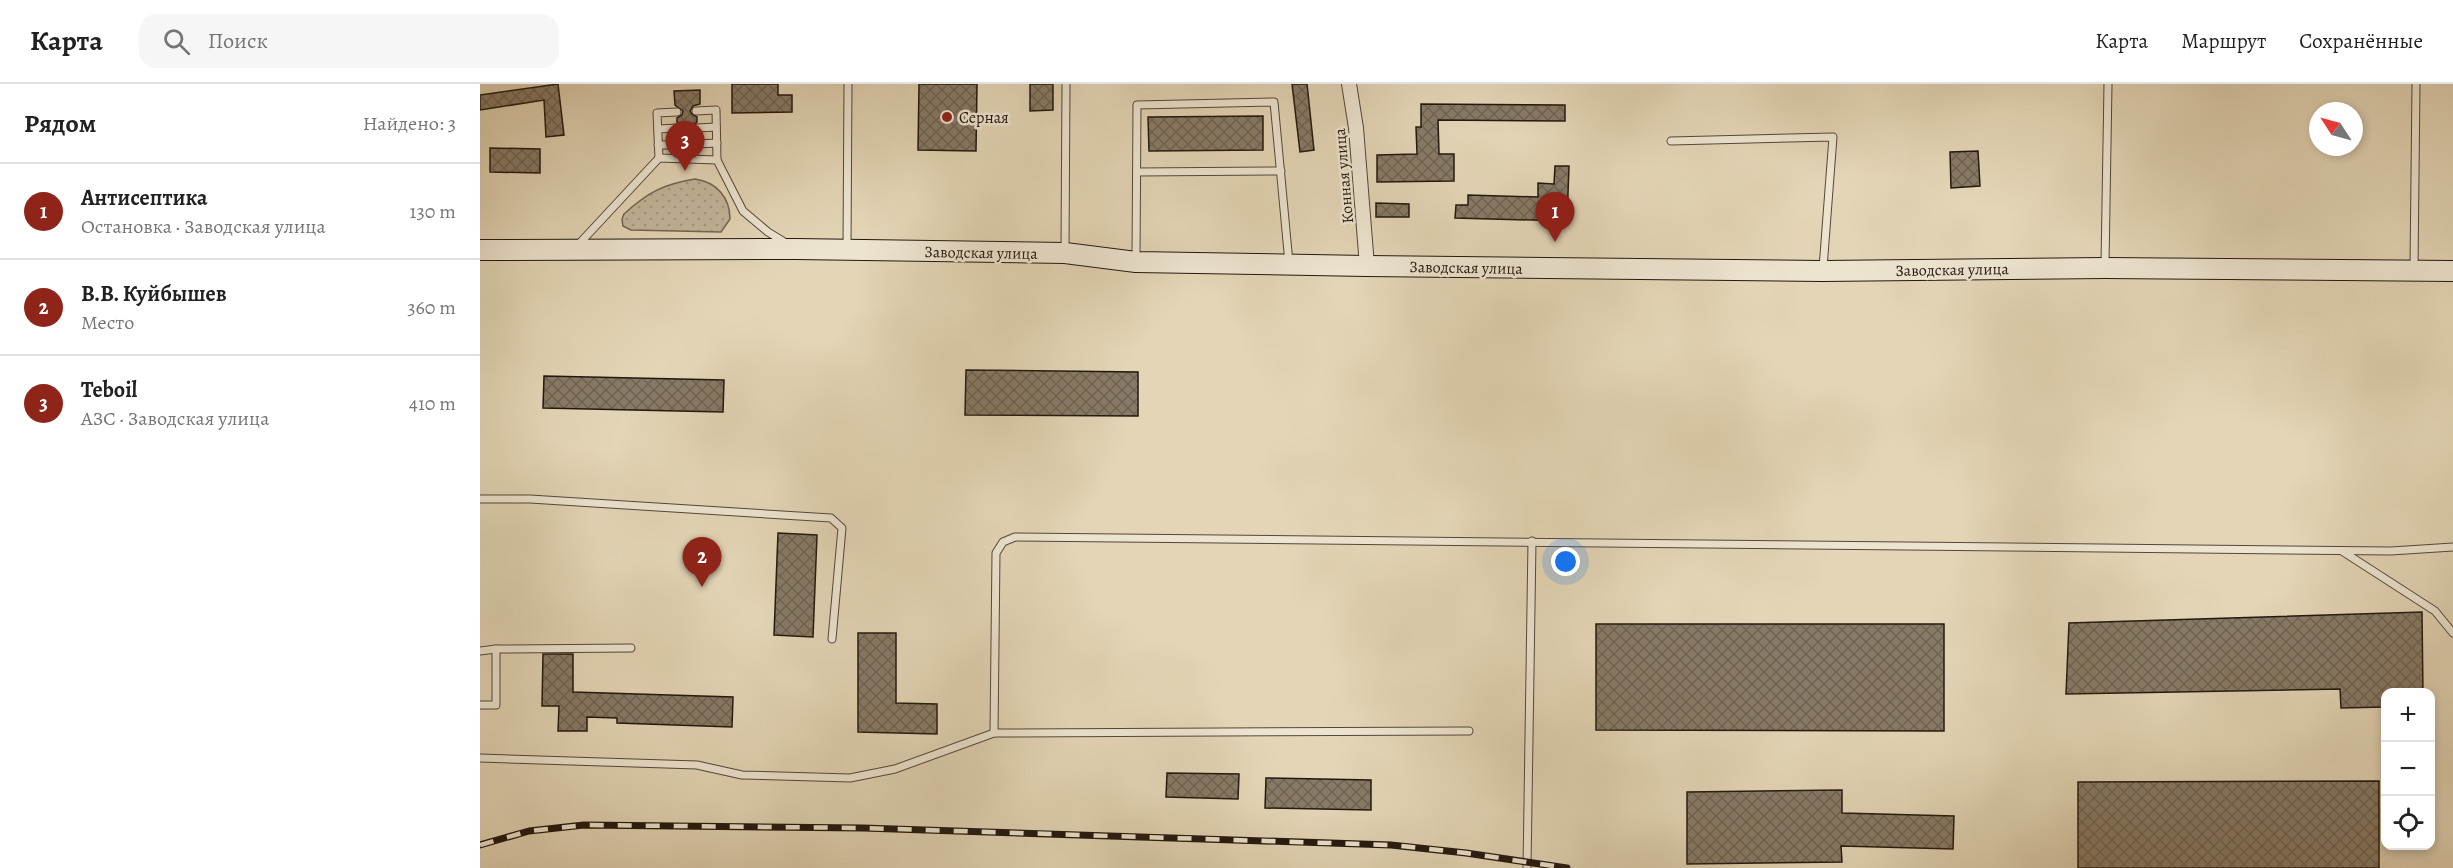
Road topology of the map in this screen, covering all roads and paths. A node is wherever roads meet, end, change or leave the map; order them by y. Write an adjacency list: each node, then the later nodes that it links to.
1 (848, 84): 24 (lane)
2 (1066, 84): 25 (lane)
3 (1349, 84): 28 (street, Конная улица)
4 (2108, 84): 29 (lane)
5 (2416, 84): 31 (lane)
6 (696, 111): 8 (lane)
7 (677, 112): 11 (lane)
8 (716, 127): 10 (lane); 13 (lane)
9 (678, 128): 11 (lane)
10 (697, 128)
11 (658, 129): 16 (lane)
12 (1671, 141): 30 (lane)
13 (717, 143): 15 (lane); 18 (lane)
14 (678, 144): 16 (lane)
15 (698, 144)
16 (658, 145): 17 (lane)
17 (659, 158): 18 (lane); 21 (lane)
18 (717, 159): 22 (lane)
19 (1281, 171): 20 (lane); 20 (lane); 27 (lane)
20 (1137, 172): 26 (lane)
21 (574, 249): 22 (street, Заводская улица); 23 (street, Заводская улица)
22 (796, 249): 24 (street, Заводская улица)
23 (480, 250)
24 (847, 250): 25 (street, Заводская улица)
25 (1065, 253): 26 (street, Заводская улица)
26 (1136, 262): 27 (street, Заводская улица)
27 (1289, 265): 28 (street, Заводская улица)
28 (1367, 266): 30 (street, Заводская улица)
29 (2105, 268): 30 (street, Заводская улица); 31 (street, Заводская улица)
30 (1822, 271)
31 (2414, 271): 32 (street, Заводская улица)
32 (2453, 271)
33 (480, 499): 38 (lane)
34 (1532, 541): 36 (lane); 44 (lane); 46 (lane)
35 (2453, 547): 36 (lane)
36 (2342, 550): 37 (lane)
37 (2453, 633)
38 (832, 639)
39 (631, 648): 40 (lane)
40 (496, 649): 41 (lane); 42 (lane)
41 (480, 651)
42 (480, 705)
43 (1469, 731): 44 (lane)
44 (994, 733): 45 (lane)
45 (480, 758)
46 (1527, 868)

